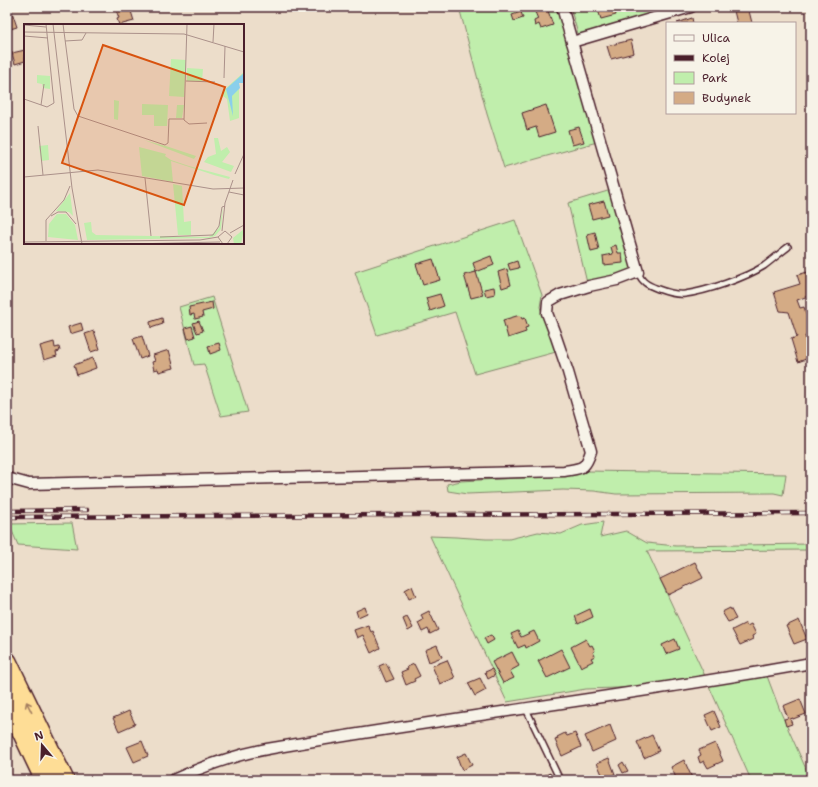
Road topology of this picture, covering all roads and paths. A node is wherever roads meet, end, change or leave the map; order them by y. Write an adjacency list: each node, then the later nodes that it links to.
1 (562, 7): 3 (street)
2 (691, 7): 3 (street)
3 (572, 42): 5 (street)
4 (788, 247): 5 (lane)
5 (638, 272): 6 (street)
6 (7, 478)
7 (7, 662): 12 (highway, one-way to 7)
8 (811, 664): 10 (street)
9 (7, 700): 11 (highway)
10 (526, 709): 13 (street); 14 (lane)
11 (45, 780)
12 (64, 780)
13 (173, 780)
14 (560, 780)

